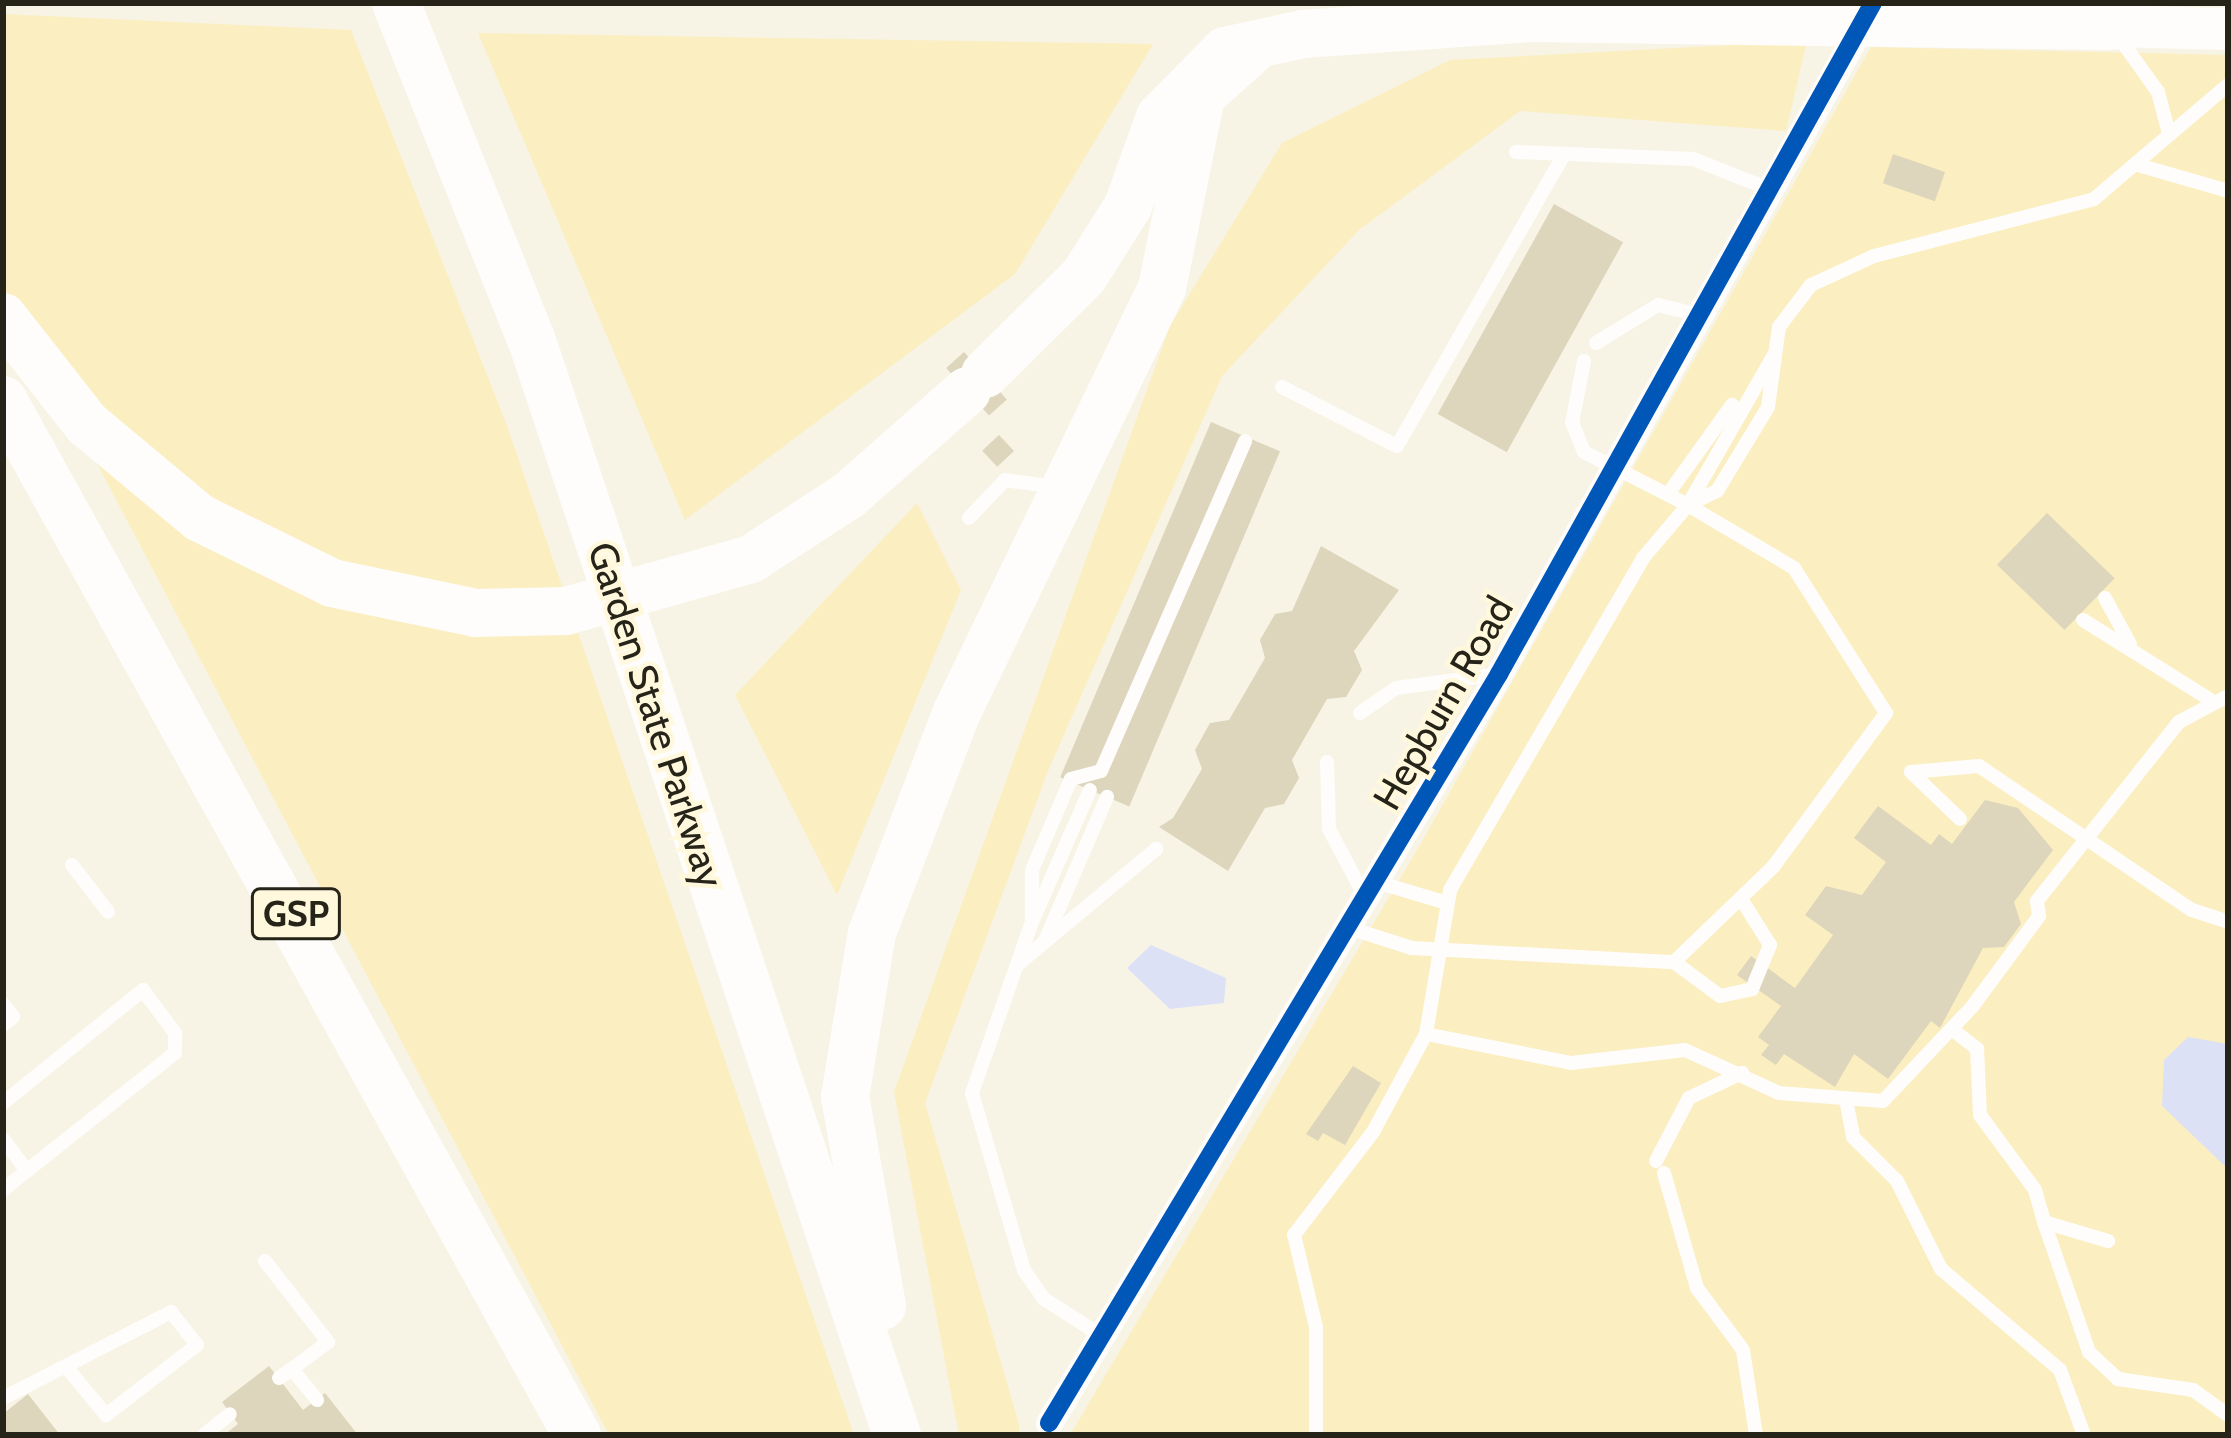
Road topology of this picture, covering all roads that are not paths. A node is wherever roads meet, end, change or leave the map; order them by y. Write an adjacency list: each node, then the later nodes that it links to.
1 (396, 3): 79 (highway, Garden State Parkway)
2 (1874, 3): 12 (street, Hepburn Road)
3 (2112, 26): 4 (highway); 5 (highway); 8 (lane)
4 (2228, 29)
5 (1258, 44): 15 (highway); 27 (highway)
6 (2228, 85): 7 (lane)
7 (2222, 96): 8 (lane)
8 (2169, 134): 11 (lane)
9 (1516, 152): 10 (lane)
10 (1564, 154): 12 (lane); 19 (lane)
11 (2138, 165): 13 (lane); 17 (lane)
12 (1768, 189): 14 (street, Hepburn Road)
13 (2228, 191)
14 (1700, 315): 16 (lane); 26 (street, Hepburn Road)
15 (3, 317)
16 (1596, 344)
17 (1774, 355): 20 (lane); 23 (lane)
18 (1584, 361): 26 (lane)
19 (1282, 386)
20 (1741, 398): 22 (lane); 28 (lane)
21 (3, 400): 41 (highway, GSP)
22 (1725, 426): 23 (lane); 29 (lane)
23 (1749, 439): 29 (lane)
24 (1244, 441): 50 (lane)
25 (3, 463): 41 (highway)
26 (1613, 469): 28 (lane); 34 (street, Hepburn Road)
27 (1060, 487): 30 (lane); 79 (highway)
28 (1668, 494): 29 (lane)
29 (1688, 505): 47 (lane); 48 (lane)
30 (968, 518)
31 (2105, 598): 33 (lane)
32 (2083, 620): 33 (lane)
33 (2130, 644): 36 (lane)
34 (1499, 674): 37 (lane); 46 (street, Hepburn Road)
35 (2228, 695): 36 (lane)
36 (2209, 699): 43 (lane)
37 (1360, 713)
38 (1327, 762): 46 (lane)
39 (1090, 790): 50 (lane)
40 (1107, 797): 54 (lane)
41 (242, 817): 78 (highway, GSP)
42 (1960, 819): 43 (lane)
43 (2086, 837): 51 (lane); 59 (lane)
44 (1156, 849): 54 (lane)
45 (72, 865): 49 (lane)
46 (1372, 891): 48 (lane); 52 (street, Hepburn Road)
47 (1743, 902): 55 (lane); 55 (lane)
48 (1447, 903): 53 (lane)
49 (108, 912)
50 (1032, 922): 56 (lane)
51 (2228, 922)
52 (1349, 928): 53 (lane); 70 (street, Hepburn Road)
53 (1445, 948): 55 (lane); 60 (lane)
54 (1039, 954): 56 (lane)
55 (1674, 962)
56 (1018, 964): 70 (lane)
57 (3, 1004): 58 (lane)
58 (3, 1025)
59 (1953, 1030): 63 (lane); 67 (lane)
60 (1426, 1034): 61 (lane); 80 (lane)
61 (1742, 1073): 63 (lane); 81 (lane)
62 (3, 1103): 65 (lane)
63 (1847, 1105): 82 (lane)
64 (3, 1139): 65 (lane)
65 (27, 1171): 66 (lane)
66 (3, 1190)
67 (2044, 1222): 68 (lane); 75 (lane)
68 (2108, 1241)
69 (265, 1261): 73 (lane)
70 (1102, 1336): 76 (street, Hepburn Road)
71 (67, 1368): 71 (lane); 72 (lane)
72 (3, 1398)
73 (317, 1400)
74 (230, 1414): 77 (lane)
75 (2228, 1415)
76 (1049, 1423)
77 (204, 1435)
78 (577, 1435)
79 (897, 1435)
80 (1316, 1435)
81 (1756, 1435)
82 (2084, 1435)

